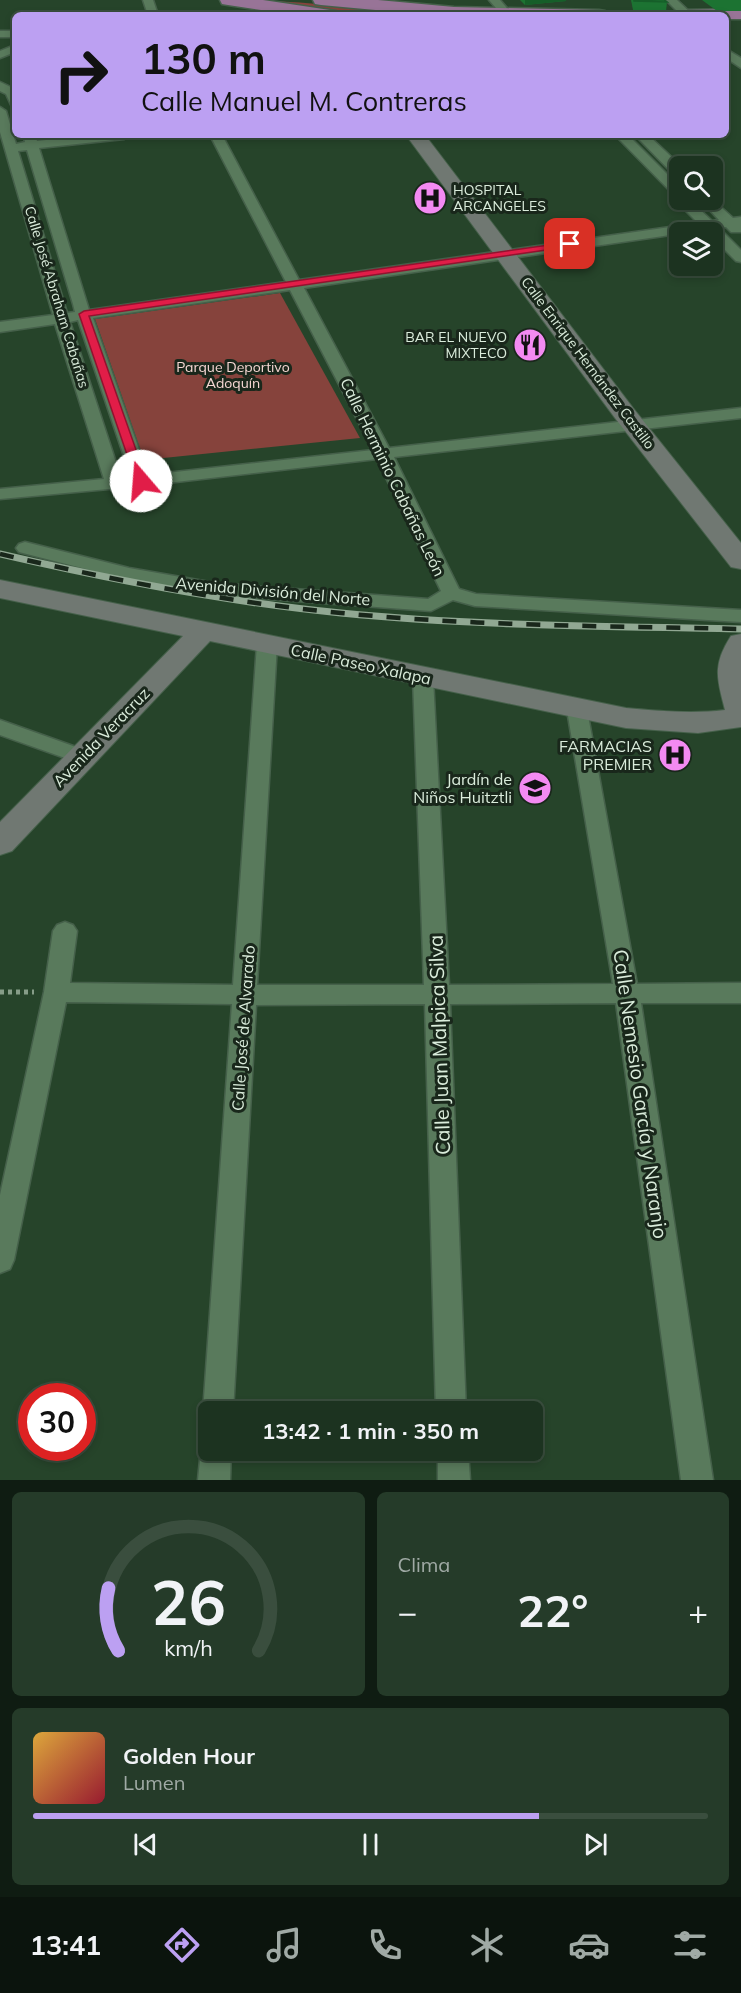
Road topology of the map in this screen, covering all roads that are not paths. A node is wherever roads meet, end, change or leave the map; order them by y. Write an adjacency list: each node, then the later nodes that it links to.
1 (228, 0): 5 (highway)
2 (321, 0): 6 (highway)
3 (494, 0): 7 (street)
4 (671, 0): 8 (street)
5 (305, 12)
6 (468, 12)
7 (505, 12)
8 (685, 12)
9 (729, 45): 10 (street)
10 (737, 59)
11 (0, 86): 12 (street)
12 (12, 94)
13 (0, 111): 21 (street, Calle José Abraham Cabañas)
14 (68, 138): 20 (street)
15 (218, 138): 33 (street, Calle Herminio Cabañas León)
16 (418, 138): 31 (main road, Calle Enrique Hernández Castillo)
17 (435, 138): 31 (main road, Calle Enrique Hernández Castillo)
18 (624, 138): 23 (street)
19 (644, 138): 22 (street)
20 (31, 140): 21 (street); 34 (street, Calle José Abraham Cabañas)
21 (11, 145): 35 (street, Calle José Abraham Cabañas)
22 (669, 163)
23 (654, 169): 24 (street); 25 (street)
24 (669, 170)
25 (669, 184)
26 (693, 210): 29 (street)
27 (741, 211): 28 (street)
28 (730, 219): 29 (street); 30 (street)
29 (704, 221): 31 (street); 32 (street)
30 (741, 234)
31 (511, 248): 33 (street); 40 (main road, Calle Enrique Hernández Castillo)
32 (741, 258)
33 (292, 279): 34 (street); 41 (street, Calle Herminio Cabañas León)
34 (82, 309): 35 (street); 42 (street, Calle José Abraham Cabañas)
35 (60, 312): 36 (street); 37 (street); 43 (street, Calle José Abraham Cabañas)
36 (0, 316)
37 (0, 327)
38 (741, 400): 40 (street)
39 (741, 413): 40 (street)
40 (640, 418): 41 (street); 46 (main road, Calle Enrique Hernández Castillo); 48 (main road, Calle Enrique Hernández Castillo)
41 (381, 448): 42 (street); 50 (street, Calle Herminio Cabañas León)
42 (139, 474): 43 (street)
43 (112, 477): 44 (street); 45 (street)
44 (0, 480)
45 (0, 494)
46 (741, 534)
47 (25, 548): 50 (street, Avenida División del Norte)
48 (741, 561)
49 (0, 589): 52 (main road, Calle Paseo Xalapa)
50 (451, 593): 51 (street, Calle Herminio Cabañas León)
51 (741, 616)
52 (203, 632): 53 (main road, Calle Paseo Xalapa); 59 (main road, Avenida Veracruz)
53 (267, 644): 55 (main road, Calle Paseo Xalapa); 65 (street, Calle José de Alvarado)
54 (741, 644): 57 (main road)
55 (423, 678): 56 (main road, Calle Paseo Xalapa); 66 (street, Calle Juan Malpica Silva)
56 (578, 710): 57 (main road, Calle Paseo Xalapa); 64 (street, Calle Nemesio García y Naranjo)
57 (737, 719)
58 (0, 727): 59 (street)
59 (82, 757): 60 (main road, Avenida Veracruz)
60 (0, 843)
61 (65, 931): 62 (street)
62 (56, 992): 65 (street); 67 (street)
63 (741, 993): 64 (street)
64 (627, 994): 66 (street); 74 (street, Calle Nemesio García y Naranjo)
65 (245, 995): 66 (street); 68 (street, Calle José de Alvarado)
66 (438, 995): 69 (street, Calle Juan Malpica Silva)
67 (0, 1260)
68 (219, 1401)
69 (451, 1401)
70 (215, 1461): 72 (street)
71 (453, 1461): 73 (street)
72 (214, 1480)
73 (454, 1480)
74 (697, 1480)

